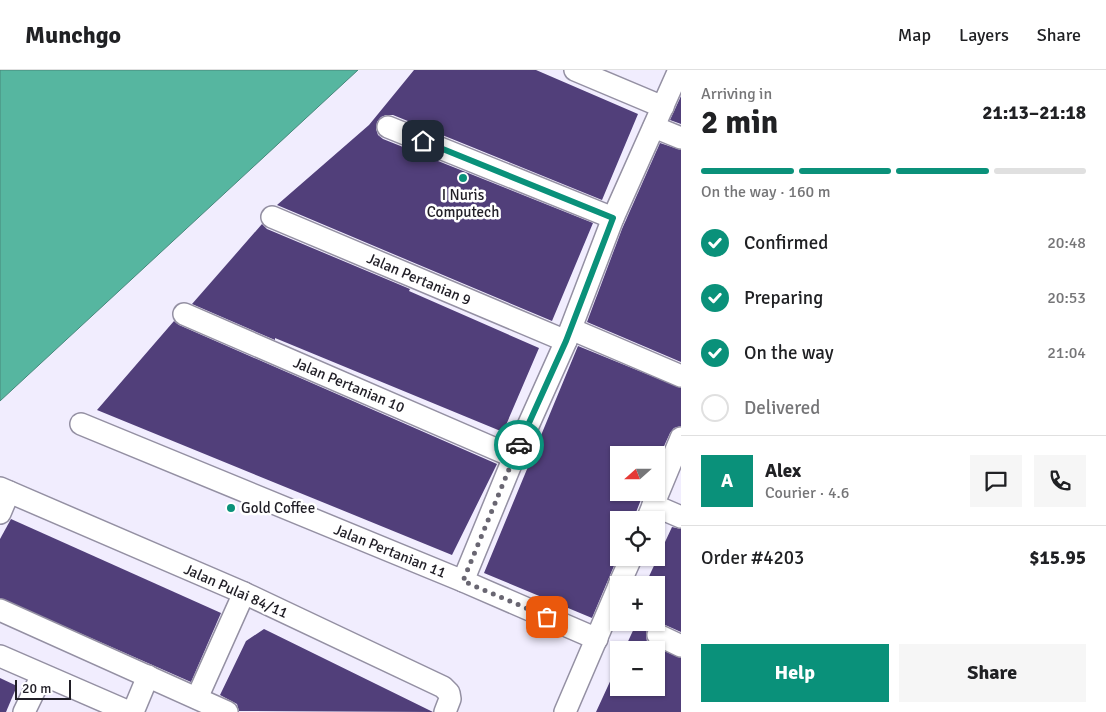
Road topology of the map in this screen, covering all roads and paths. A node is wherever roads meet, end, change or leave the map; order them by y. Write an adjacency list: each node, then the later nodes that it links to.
1 (575, 70): 3 (street)
2 (679, 70): 3 (street)
3 (664, 107): 5 (street)
4 (388, 126): 8 (street)
5 (654, 127): 6 (street); 8 (street)
6 (681, 138)
7 (272, 217): 10 (street, Jalan Pertanian 9)
8 (613, 218): 10 (street)
9 (184, 314): 14 (street, Jalan Pertanian 10)
10 (569, 335): 11 (street, Jalan Pertanian 9); 14 (street)
11 (681, 376)
12 (81, 424): 20 (street, Jalan Pertanian 11)
13 (681, 438): 16 (street)
14 (514, 457): 20 (street)
15 (5, 490): 17 (street); 21 (street, Jalan Pulai 84/11)
16 (650, 511)
17 (0, 513)
18 (665, 514): 19 (street)
19 (681, 517)
20 (463, 581): 25 (street, Jalan Pertanian 11)
21 (244, 593): 30 (street); 34 (street, Jalan Pulai 84/11)
22 (610, 608): 25 (street)
23 (0, 610): 29 (street)
24 (658, 634): 26 (street)
25 (597, 639): 35 (street)
26 (681, 646)
27 (0, 656): 28 (street)
28 (42, 675): 31 (street); 32 (street)
29 (148, 676): 30 (street); 32 (street)
30 (197, 698): 33 (street)
31 (24, 712)
32 (131, 712)
33 (227, 712)
34 (445, 712)
35 (565, 712)

